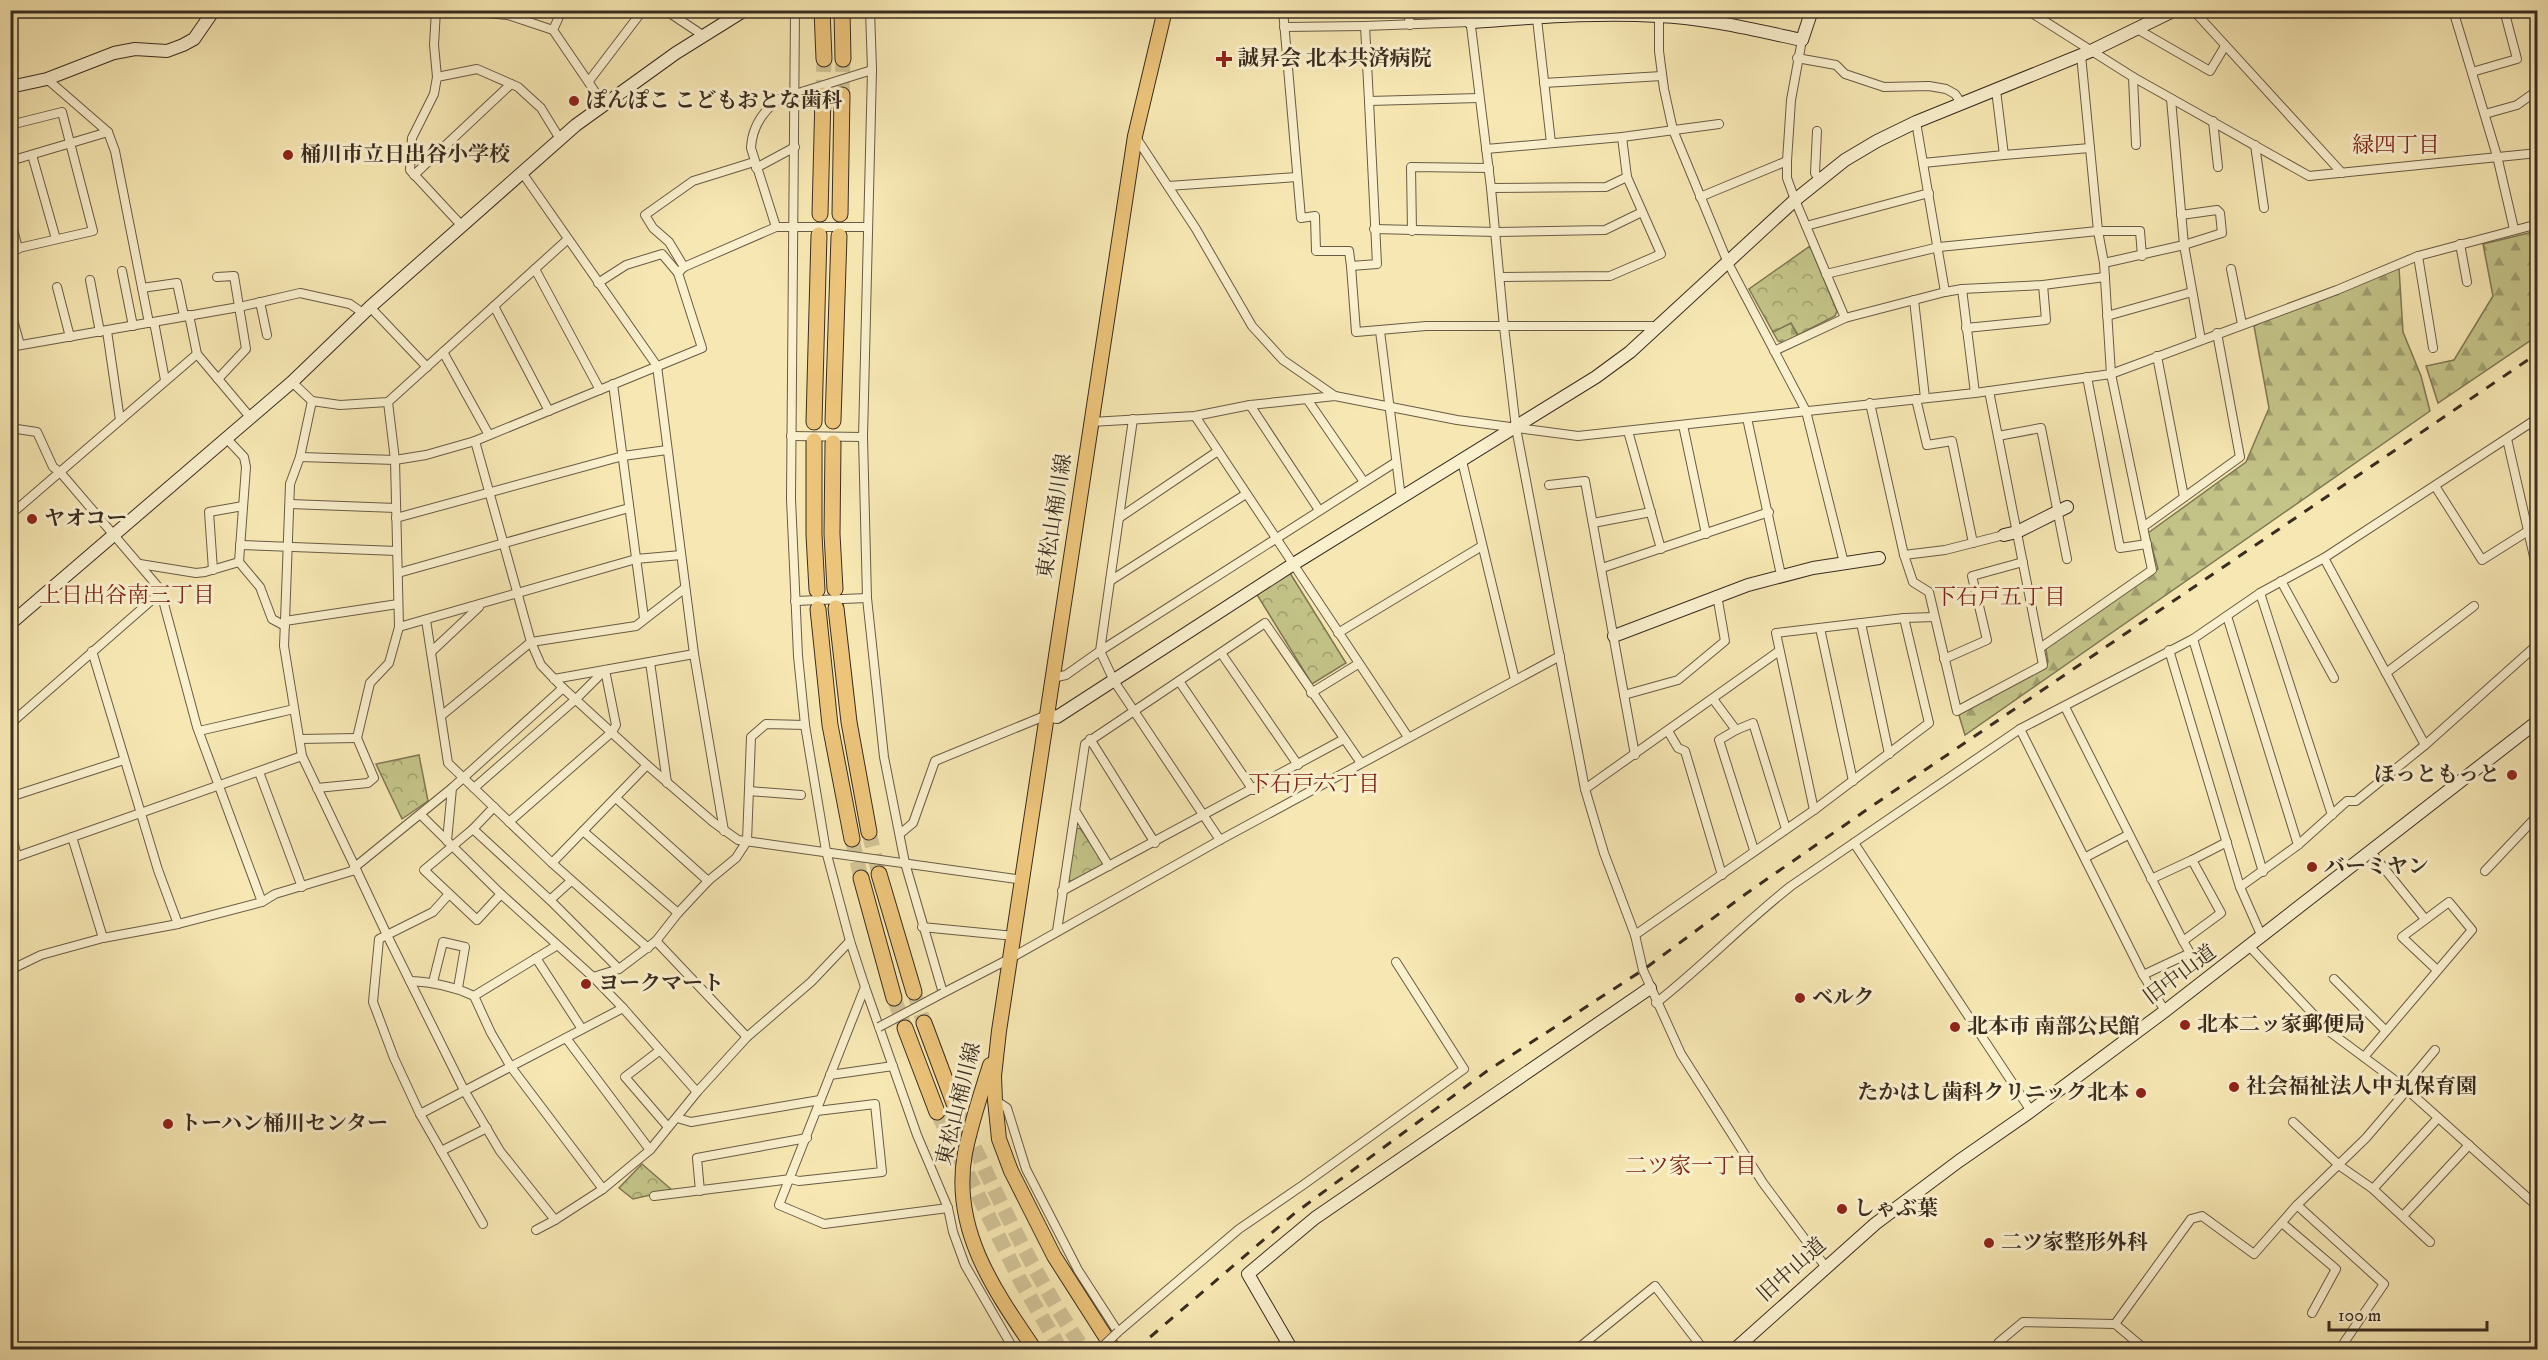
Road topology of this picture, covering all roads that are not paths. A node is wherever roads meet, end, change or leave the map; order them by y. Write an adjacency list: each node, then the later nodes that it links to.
1 (214, 10): 43 (street)
2 (375, 10): 20 (street)
3 (562, 10): 30 (street)
4 (643, 10): 44 (street)
5 (665, 10): 31 (street)
6 (745, 10): 31 (street)
7 (795, 10): 50 (street)
8 (822, 10): 36 (highway)
9 (842, 10): 37 (highway)
10 (870, 10): 38 (street)
11 (1165, 10): 66 (main road, 東松山桶川線)
12 (1283, 10): 28 (street)
13 (1408, 10): 26 (street)
14 (1812, 10): 32 (street)
15 (2027, 10): 34 (street)
16 (2175, 10): 29 (street)
17 (2193, 10): 33 (street)
18 (2454, 10): 39 (street)
19 (2504, 10): 39 (street)
20 (436, 11): 21 (street); 42 (street)
21 (509, 13): 30 (street)
22 (1622, 13): 23 (street); 25 (street)
23 (1536, 14): 24 (street); 45 (street)
24 (1469, 16): 26 (street); 53 (street)
25 (1659, 16): 32 (street); 40 (street)
26 (1410, 25): 27 (street)
27 (1365, 26): 28 (street); 55 (street)
28 (1284, 27): 89 (street)
29 (2138, 29): 33 (street); 34 (street)
30 (553, 30): 44 (street)
31 (704, 36): 57 (street)
32 (1802, 40): 35 (street)
33 (2225, 46): 86 (street)
34 (2086, 53): 41 (street); 48 (street); 74 (street)
35 (1797, 58): 56 (street); 81 (street)
36 (824, 59)
37 (843, 59)
38 (872, 70): 50 (street); 108 (street)
39 (2472, 72): 58 (street)
40 (1662, 76): 45 (street); 63 (street)
41 (2133, 77): 54 (street); 71 (street)
42 (438, 78): 46 (street); 88 (street)
43 (47, 80): 47 (street); 65 (street)
44 (589, 81): 57 (street)
45 (1545, 83): 70 (street)
46 (511, 84): 68 (street); 88 (street)
47 (10, 87)
48 (1996, 90): 56 (street); 78 (street)
49 (2538, 90): 58 (street)
50 (796, 93): 73 (street); 83 (street)
51 (823, 95): 100 (highway)
52 (842, 95): 99 (highway)
53 (1479, 98): 55 (street); 75 (street)
54 (2171, 99): 59 (street); 101 (street)
55 (1369, 101): 109 (street)
56 (1962, 104): 61 (street)
57 (604, 105): 68 (street)
58 (2485, 114): 79 (street)
59 (2213, 121): 72 (street); 84 (street)
60 (1719, 123): 63 (street)
61 (1916, 123): 82 (street); 91 (street)
62 (10, 125): 69 (street)
63 (1673, 130): 67 (street); 95 (street)
64 (1817, 131): 91 (street)
65 (108, 132): 69 (street); 140 (street)
66 (1135, 136): 92 (street); 200 (main road, 東松山桶川線)
67 (1622, 137): 70 (street); 90 (street)
68 (560, 139): 87 (street)
69 (70, 143): 77 (street); 116 (street)
70 (1551, 143): 75 (street)
71 (2136, 145)
72 (2255, 145): 86 (street); 97 (street)
73 (795, 147): 83 (street); 107 (street)
74 (2090, 148): 78 (street); 112 (street)
75 (1486, 149): 85 (street)
76 (2538, 153): 79 (street)
77 (32, 154): 80 (street); 116 (street)
78 (2004, 155): 82 (street)
79 (2497, 156): 86 (street); 110 (street)
80 (10, 161)
81 (1787, 161): 95 (street); 96 (street)
82 (1923, 163): 94 (street)
83 (755, 165): 106 (street); 129 (street)
84 (2218, 167)
85 (1488, 168): 93 (street); 111 (street)
86 (2342, 173)
87 (523, 174): 104 (street); 117 (street)
88 (414, 175): 104 (street)
89 (1297, 177): 92 (street); 126 (street)
90 (1627, 177): 93 (street); 98 (street)
91 (1819, 179): 96 (street)
92 (1168, 186): 182 (street)
93 (1491, 188): 113 (street)
94 (1929, 192): 105 (street); 120 (street)
95 (1700, 197): 124 (street)
96 (1795, 200): 105 (street); 124 (street)
97 (2264, 208)
98 (1642, 212): 113 (street); 133 (street)
99 (840, 213)
100 (820, 214)
101 (2181, 215): 119 (street); 119 (street)
102 (10, 218): 121 (street)
103 (2538, 224): 110 (street)
104 (462, 226): 149 (street)
105 (1806, 226): 131 (street)
106 (776, 227): 107 (street); 129 (street)
107 (794, 227): 108 (street); 206 (street)
108 (868, 228): 208 (street)
109 (1374, 229): 111 (street); 126 (street)
110 (2514, 229): 118 (street)
111 (1412, 231): 113 (street)
112 (2098, 231): 120 (street); 122 (street); 125 (street)
113 (1496, 232): 133 (street)
114 (819, 235): 199 (highway)
115 (839, 236): 198 (highway)
116 (56, 239): 121 (street)
117 (568, 239): 127 (street); 137 (street)
118 (2460, 244): 123 (street); 136 (street)
119 (2184, 245): 122 (street); 143 (street)
120 (1939, 247): 131 (street); 142 (street)
121 (14, 249)
122 (2142, 256): 125 (street)
123 (2418, 256): 154 (street); 166 (street)
124 (1728, 263): 156 (street); 167 (street)
125 (2104, 263): 134 (street)
126 (1351, 266): 159 (street)
127 (535, 269): 146 (street); 179 (street)
128 (2230, 269): 154 (street)
129 (681, 270): 137 (street); 171 (street)
130 (122, 272): 155 (street)
131 (1826, 274): 152 (street)
132 (217, 277): 147 (street)
133 (1500, 277): 157 (street)
134 (2105, 277): 138 (street); 151 (street)
135 (90, 280): 160 (street)
136 (2468, 282)
137 (598, 283): 171 (street)
138 (2043, 285): 141 (street); 158 (street)
139 (57, 287): 163 (street)
140 (142, 288): 150 (street); 153 (street)
141 (1962, 289): 142 (street); 158 (street)
142 (1945, 292): 144 (street)
143 (2192, 292): 151 (street); 164 (street)
144 (1914, 300): 152 (street); 184 (street)
145 (260, 302): 147 (street); 149 (street); 162 (street)
146 (494, 306): 168 (street); 190 (street)
147 (239, 307): 150 (street); 175 (street)
148 (10, 309): 165 (street)
149 (366, 310): 172 (street); 177 (street)
150 (187, 316): 153 (street); 169 (street)
151 (2107, 316): 173 (street)
152 (1845, 318): 167 (street)
153 (152, 322): 155 (street); 176 (street)
154 (2242, 324): 161 (street)
155 (133, 326): 160 (street)
156 (1659, 326): 157 (street); 203 (street)
157 (1503, 327): 159 (street); 203 (street)
158 (1966, 328): 181 (street)
159 (1380, 331): 189 (street)
160 (104, 332): 163 (street); 196 (street)
161 (2217, 333): 164 (street); 228 (street)
162 (267, 335)
163 (70, 337): 165 (street)
164 (2201, 340): 170 (street)
165 (15, 346)
166 (2433, 348)
167 (1774, 351): 191 (street)
168 (443, 352): 172 (street); 205 (street)
169 (196, 354): 175 (street); 176 (street)
170 (2157, 356): 173 (street); 228 (street)
171 (657, 366): 178 (street); 215 (street)
172 (427, 367): 186 (street)
173 (2111, 374): 174 (street); 242 (street)
174 (2087, 377): 180 (street); 250 (street)
175 (218, 379): 193 (street)
176 (165, 380): 196 (street)
177 (292, 382): 185 (street); 193 (street)
178 (613, 384): 179 (street); 218 (street)
179 (600, 390): 190 (street)
180 (1989, 392): 181 (street); 207 (street)
181 (1975, 393): 184 (street)
182 (1335, 396): 183 (street); 189 (street)
183 (1307, 399): 188 (street); 223 (street)
184 (1920, 399): 187 (street); 249 (street)
185 (312, 401): 186 (street); 217 (street)
186 (388, 402): 219 (street)
187 (1870, 403): 191 (street); 257 (street)
188 (1250, 405): 192 (street); 235 (street)
189 (1389, 406): 203 (street); 221 (street)
190 (549, 411): 205 (street)
191 (1806, 411): 194 (street); 264 (street)
192 (1195, 416): 195 (street); 216 (street)
193 (250, 417): 209 (street)
194 (1747, 418): 201 (street); 237 (street)
195 (1133, 419): 200 (street); 240 (street)
196 (120, 420): 222 (street)
197 (2535, 420): 210 (street); 214 (street)
198 (833, 421)
199 (814, 422)
200 (1091, 422): 317 (main road, 東松山桶川線)
201 (1683, 425): 204 (street); 246 (street)
202 (10, 428): 222 (street)
203 (1516, 428): 204 (street); 220 (street); 311 (street)
204 (1628, 431): 236 (street)
205 (489, 435): 211 (street)
206 (791, 436): 208 (street); 282 (street)
207 (1998, 436): 234 (street); 244 (street)
208 (863, 437): 281 (street)
209 (227, 439): 231 (street); 245 (street)
210 (2507, 439): 225 (street); 243 (street)
211 (475, 441): 219 (street); 226 (street)
212 (814, 441): 276 (highway)
213 (833, 443): 275 (highway)
214 (2538, 444)
215 (667, 450): 218 (street); 256 (street)
216 (1218, 451): 227 (street); 240 (street)
217 (300, 456): 219 (street); 230 (street)
218 (623, 456): 226 (street); 233 (street)
219 (395, 460): 232 (street)
220 (1461, 461): 229 (street); 253 (street)
221 (1396, 462): 223 (street); 229 (street)
222 (60, 472): 238 (street); 245 (street)
223 (1364, 482): 235 (street)
224 (1549, 485): 241 (street)
225 (2435, 486): 243 (street); 259 (street)
226 (489, 493): 239 (street); 248 (street)
227 (1246, 494): 247 (street); 272 (street)
228 (2184, 497): 242 (street)
229 (1401, 498): 266 (street)
230 (290, 504): 232 (street); 252 (street)
231 (243, 506): 251 (street); 268 (street)
232 (396, 507): 239 (street)
233 (629, 508): 248 (street); 260 (street)
234 (2063, 509): 244 (street); 261 (street)
235 (1319, 510): 247 (street)
236 (1651, 512): 241 (street); 254 (street)
237 (1769, 513): 246 (street); 271 (street)
238 (10, 515)
239 (396, 518): 255 (street)
240 (1119, 518): 272 (street)
241 (1593, 522): 267 (street)
242 (2143, 526): 250 (street)
243 (2528, 531): 270 (street)
244 (2010, 533): 249 (street); 263 (street)
245 (113, 534): 265 (street); 294 (street)
246 (1706, 534): 254 (street)
247 (1274, 538): 266 (street); 307 (street)
248 (504, 543): 269 (street); 279 (street)
249 (1973, 543): 257 (street)
250 (2147, 544): 303 (street)
251 (240, 545): 252 (street); 262 (street)
252 (287, 546): 255 (street); 295 (street)
253 (1482, 546): 298 (street); 320 (street)
254 (1661, 549): 267 (street)
255 (397, 551): 269 (street)
256 (681, 555): 260 (street); 274 (street)
257 (1904, 555): 289 (street)
258 (1880, 558): 264 (street)
259 (2324, 558): 273 (street); 316 (street)
260 (636, 559): 279 (street); 290 (street)
261 (2067, 559)
262 (239, 562): 268 (street); 295 (street)
263 (2023, 562): 303 (street); 312 (street)
264 (1844, 563): 271 (street)
265 (140, 564): 268 (street); 277 (street)
266 (1292, 565): 298 (street); 321 (street)
267 (1602, 568): 299 (street)
268 (213, 570)
269 (398, 573): 283 (street)
270 (2538, 574)
271 (1781, 575): 280 (street)
272 (1110, 581): 307 (street)
273 (2281, 581): 278 (street); 318 (street)
274 (685, 588): 290 (street); 310 (street)
275 (835, 589)
276 (817, 590)
277 (161, 592): 305 (street); 338 (street)
278 (2260, 593): 288 (street); 375 (street)
279 (517, 594): 284 (street); 301 (street)
280 (1717, 595): 299 (street); 325 (street)
281 (867, 598): 282 (street); 383 (street)
282 (795, 601): 335 (street)
283 (398, 604): 295 (street); 296 (street)
284 (482, 604): 292 (street); 306 (street)
285 (2474, 606): 316 (street)
286 (836, 608): 382 (highway)
287 (818, 609): 386 (highway)
288 (2227, 616): 300 (street); 393 (street)
289 (1934, 617): 291 (street); 312 (street)
290 (644, 618): 301 (street)
291 (1904, 618): 293 (street); 347 (street)
292 (426, 620): 296 (street); 306 (street)
293 (1861, 623): 297 (street); 347 (street)
294 (10, 624)
295 (285, 624): 329 (street)
296 (399, 627): 342 (street)
297 (1820, 628): 308 (street); 356 (street)
298 (1338, 633): 314 (street)
299 (1614, 636): 325 (street)
300 (2193, 639): 304 (street); 405 (street)
301 (531, 642): 319 (street); 332 (street)
302 (2538, 644): 346 (street)
303 (2040, 648): 312 (street)
304 (2169, 650): 328 (street); 389 (street)
305 (92, 651): 334 (street); 350 (street)
306 (430, 651): 332 (street)
307 (1100, 651): 317 (street); 321 (street)
308 (1779, 651): 327 (street); 369 (street)
309 (1221, 653): 322 (street); 324 (street); 353 (street)
310 (694, 654): 313 (street); 381 (street)
311 (1560, 656): 320 (street); 362 (street)
312 (1944, 659)
313 (651, 662): 315 (street); 357 (street)
314 (1359, 664): 324 (street); 341 (street)
315 (605, 670): 319 (street); 326 (street); 340 (street)
316 (2386, 673): 346 (street)
317 (1052, 678): 331 (main road, 東松山桶川線)
318 (2334, 678)
319 (554, 679): 323 (street)
320 (1515, 680): 341 (street)
321 (1114, 681): 330 (street); 331 (street)
322 (1179, 681): 330 (street); 363 (street)
323 (563, 688): 326 (street); 355 (street)
324 (1311, 693): 345 (street)
325 (1624, 695): 348 (street)
326 (576, 699): 340 (street); 361 (street)
327 (1713, 699): 337 (street); 339 (street)
328 (2065, 707): 336 (street); 384 (street)
329 (294, 709): 338 (street); 343 (street)
330 (1135, 710): 344 (street); 374 (street)
331 (1047, 715): 383 (street); 411 (main road, 東松山桶川線)
332 (441, 716): 355 (street)
333 (2538, 721): 396 (street, 旧中山道)
334 (10, 724)
335 (805, 725): 364 (street); 395 (street)
336 (2020, 729): 391 (street); 397 (street)
337 (1736, 730): 379 (street); 394 (street)
338 (199, 731): 358 (street)
339 (1668, 731): 348 (street); 407 (street)
340 (612, 732): 352 (street); 376 (street)
341 (1408, 737): 351 (street)
342 (357, 738): 343 (street); 359 (street)
343 (300, 739): 349 (street)
344 (1090, 740): 370 (street); 390 (street)
345 (1344, 740): 351 (street); 353 (street)
346 (2425, 745): 375 (street)
347 (1889, 754): 356 (street)
348 (1635, 755): 362 (street)
349 (302, 756): 354 (street); 359 (street)
350 (124, 760): 366 (street); 371 (street)
351 (1361, 763): 387 (street)
352 (647, 765): 357 (street); 367 (street)
353 (1298, 765): 363 (street)
354 (259, 772): 358 (street); 413 (street)
355 (462, 777): 360 (street); 361 (street)
356 (1853, 780): 369 (street)
357 (668, 783): 381 (street)
358 (217, 786): 371 (street); 419 (street)
359 (317, 788): 403 (street)
360 (453, 788): 373 (street); 392 (street)
361 (474, 788): 368 (street)
362 (1585, 789): 426 (street)
363 (1252, 790): 374 (street)
364 (749, 791): 365 (street); 388 (street)
365 (801, 795)
366 (10, 797)
367 (616, 798): 380 (street); 412 (street)
368 (494, 807): 376 (street); 378 (street)
369 (1814, 810): 379 (street)
370 (1076, 812): 402 (street); 415 (street)
371 (141, 813): 385 (street); 422 (street)
372 (2538, 814): 404 (street)
373 (421, 815): 392 (street); 403 (street)
374 (1206, 815): 387 (street); 390 (street)
375 (2332, 815): 393 (street)
376 (509, 822): 400 (street)
377 (10, 828): 398 (street)
378 (474, 829): 392 (street); 418 (street)
379 (1786, 829): 394 (street)
380 (583, 831): 400 (street); 420 (street)
381 (724, 831): 388 (street)
382 (869, 832)
383 (901, 833): 401 (street)
384 (2128, 835): 397 (street); 409 (street)
385 (72, 837): 398 (street); 429 (street)
386 (852, 839)
387 (1220, 840): 424 (street)
388 (747, 841): 395 (street); 412 (street)
389 (2227, 842): 399 (street); 414 (street)
390 (1155, 843): 402 (street)
391 (1854, 843): 454 (street); 479 (street)
392 (449, 844): 416 (street); 417 (street)
393 (2298, 845): 405 (street)
394 (1754, 850): 407 (street)
395 (826, 851): 401 (street); 431 (street)
396 (2371, 852): 421 (street); 428 (street, 旧中山道)
397 (2086, 857): 442 (street)
398 (14, 858)
399 (2192, 860): 409 (street); 432 (street)
400 (552, 863): 410 (street)
401 (905, 863): 411 (street); 423 (street)
402 (1109, 866): 415 (street)
403 (355, 867): 413 (street); 425 (street)
404 (2485, 871)
405 (2263, 872): 414 (street)
406 (879, 874): 450 (highway)
407 (1722, 875): 426 (street)
408 (861, 878): 453 (highway)
409 (2151, 879): 432 (street)
410 (571, 880): 418 (street); 435 (street)
411 (1023, 880): 427 (main road, 東松山桶川線)
412 (708, 881): 420 (street)
413 (302, 887): 419 (street)
414 (2240, 887): 428 (street)
415 (1062, 891): 424 (street)
416 (449, 894): 417 (street); 425 (street)
417 (501, 894): 433 (street)
418 (550, 900): 439 (street)
419 (262, 902): 422 (street)
420 (678, 913): 430 (street)
421 (2425, 919): 441 (street); 441 (street)
422 (178, 924): 429 (street)
423 (922, 927): 427 (street); 451 (street)
424 (1057, 931): 437 (street)
425 (387, 935): 445 (street); 480 (street)
426 (1635, 935): 449 (street)
427 (1014, 936): 437 (main road, 東松山桶川線)
428 (2262, 937): 434 (street, 旧中山道)
429 (103, 938): 440 (street)
430 (656, 941): 435 (street); 463 (street)
431 (850, 941): 447 (street); 463 (street)
432 (2183, 941): 442 (street)
433 (556, 946): 436 (street); 443 (street)
434 (2250, 947): 456 (street, 旧中山道); 467 (street)
435 (648, 948): 439 (street)
436 (536, 958): 452 (street); 460 (street)
437 (1011, 958): 451 (street); 461 (main road, 東松山桶川線)
438 (1396, 962): 508 (street)
439 (619, 969): 443 (street)
440 (10, 970)
441 (2437, 970): 462 (street)
442 (2143, 975): 456 (street)
443 (593, 977): 455 (street)
444 (2334, 979): 462 (street)
445 (410, 981): 446 (street); 472 (street)
446 (433, 982): 448 (street); 448 (street)
447 (865, 987): 458 (street); 470 (street)
448 (458, 988): 452 (street)
449 (1650, 988): 454 (street); 513 (street)
450 (914, 992)
451 (943, 993): 458 (street, bridge)
452 (474, 996): 469 (street)
453 (894, 999)
454 (1656, 1003): 505 (street)
455 (623, 1008): 460 (street); 466 (street)
456 (2165, 1011): 479 (street, 旧中山道)
457 (924, 1023): 476 (highway)
458 (879, 1027): 468 (street)
459 (905, 1028): 478 (highway)
460 (582, 1029): 464 (street)
461 (999, 1031): 475 (main road, 東松山桶川線); 510 (main road, 東松山桶川線)
462 (2386, 1031): 467 (street)
463 (747, 1037): 473 (street)
464 (566, 1038): 469 (street); 488 (street)
465 (2435, 1050): 471 (street)
466 (659, 1051): 473 (street); 484 (street)
467 (2364, 1057): 471 (street)
468 (893, 1066): 470 (street); 498 (street)
469 (511, 1067): 472 (street); 492 (street)
470 (830, 1075): 474 (street)
471 (2406, 1088): 482 (street); 490 (street)
472 (464, 1090): 480 (street); 485 (street)
473 (697, 1092): 481 (street)
474 (820, 1100): 477 (street); 481 (street)
475 (995, 1100): 508 (street, 東松山桶川線); 512 (main road, 東松山桶川線)
476 (955, 1106)
477 (817, 1111): 486 (street); 491 (street)
478 (937, 1112)
479 (2031, 1112): 505 (street, 旧中山道)
480 (420, 1114): 489 (street)
481 (677, 1118): 484 (street)
482 (2438, 1118): 487 (street); 493 (street)
483 (2293, 1122): 490 (street)
484 (668, 1127): 488 (street)
485 (487, 1128): 489 (street); 500 (street)
486 (807, 1138): 491 (street); 494 (street)
487 (2469, 1145): 497 (street); 499 (street)
488 (650, 1150): 492 (street)
489 (441, 1151): 502 (street)
490 (2340, 1166): 493 (street); 496 (street)
491 (791, 1179): 494 (street); 498 (street)
492 (603, 1189): 500 (street)
493 (2373, 1189): 499 (street)
494 (700, 1191): 495 (street)
495 (654, 1196)
496 (2297, 1205): 501 (street); 519 (street)
497 (2538, 1207)
498 (948, 1208): 509 (street)
499 (2403, 1216): 504 (street)
500 (555, 1220): 503 (street)
501 (2282, 1223): 506 (street); 507 (street)
502 (483, 1224)
503 (536, 1230)
504 (2430, 1242)
505 (1825, 1266): 516 (street, 旧中山道)
506 (2312, 1313)
507 (2115, 1324): 517 (street); 518 (street)
508 (1118, 1332): 511 (street, bridge)
509 (1014, 1350)
510 (1035, 1350)
511 (1099, 1350)
512 (1114, 1350)
513 (1292, 1350)
514 (1576, 1350): 515 (street)
515 (1704, 1350)
516 (1734, 1350)
517 (1994, 1350)
518 (2146, 1350)
519 (2339, 1350)

